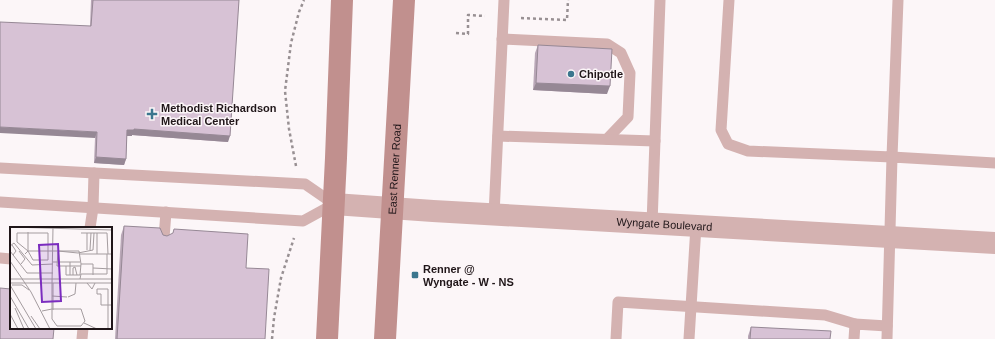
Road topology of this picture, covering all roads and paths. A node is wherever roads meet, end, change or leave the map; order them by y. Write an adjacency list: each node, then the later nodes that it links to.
1 (342, 0): 20 (main road)
2 (404, 0): 22 (main road, East Renner Road)
3 (504, 0): 11 (lane)
4 (568, 0): 9 (path)
5 (660, 0): 14 (lane)
6 (729, 0): 15 (lane)
7 (898, 0): 15 (lane)
8 (487, 16): 10 (path)
9 (520, 18)
10 (456, 33)
11 (502, 39): 12 (lane); 13 (lane)
12 (498, 136): 13 (lane); 24 (lane)
13 (607, 139): 14 (lane)
14 (655, 141): 25 (lane)
15 (892, 157): 16 (lane); 29 (lane)
16 (995, 163)
17 (0, 168): 18 (lane)
18 (94, 173): 20 (lane); 21 (lane)
19 (0, 202): 21 (lane)
20 (334, 204): 22 (street, Wyngate Boulevard); 23 (lane); 38 (main road)
21 (93, 208): 23 (lane); 27 (lane)
22 (393, 209): 24 (street, Wyngate Boulevard); 39 (main road, East Renner Road)
23 (166, 212): 28 (lane)
24 (494, 215): 25 (street, Wyngate Boulevard)
25 (652, 224): 26 (street, Wyngate Boulevard)
26 (696, 226): 29 (street, Wyngate Boulevard); 33 (lane)
27 (90, 227)
28 (164, 238)
29 (889, 238): 30 (street, Wyngate Boulevard); 35 (lane)
30 (995, 244)
31 (0, 258): 32 (lane)
32 (10, 259)
33 (691, 306): 34 (lane); 40 (lane); 41 (lane)
34 (855, 324): 35 (lane); 42 (lane)
35 (888, 326): 43 (lane)
36 (83, 329): 37 (lane)
37 (82, 339)
38 (327, 339)
39 (385, 339)
40 (616, 339)
41 (689, 339)
42 (854, 339)
43 (887, 339)

